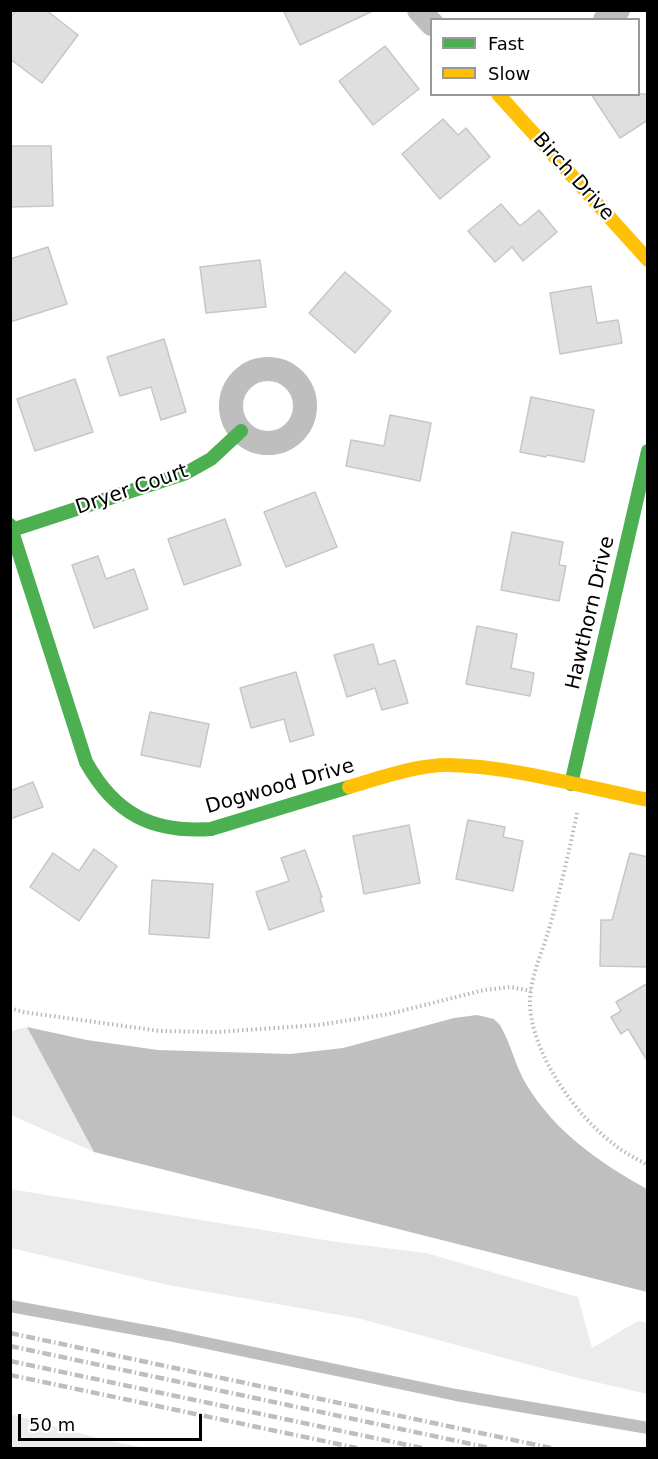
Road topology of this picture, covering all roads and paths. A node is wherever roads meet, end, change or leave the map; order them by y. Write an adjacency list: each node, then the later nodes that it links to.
1 (419, 10): 2 (street)
2 (430, 22)
3 (506, 97): 4 (street, Birch Drive)
4 (648, 260)
5 (241, 431): 8 (street, Dryer Court)
6 (648, 451): 7 (street, Hawthorn Drive)
7 (641, 507): 9 (street, Hawthorn Drive)
8 (11, 528): 9 (street, Dogwood Drive)
9 (577, 785): 10 (street, Dogwood Drive); 11 (path)
10 (648, 800)
11 (531, 991): 12 (path); 13 (path)
12 (10, 1008)
13 (648, 1165)
14 (10, 1306): 15 (lane)
15 (648, 1428)

